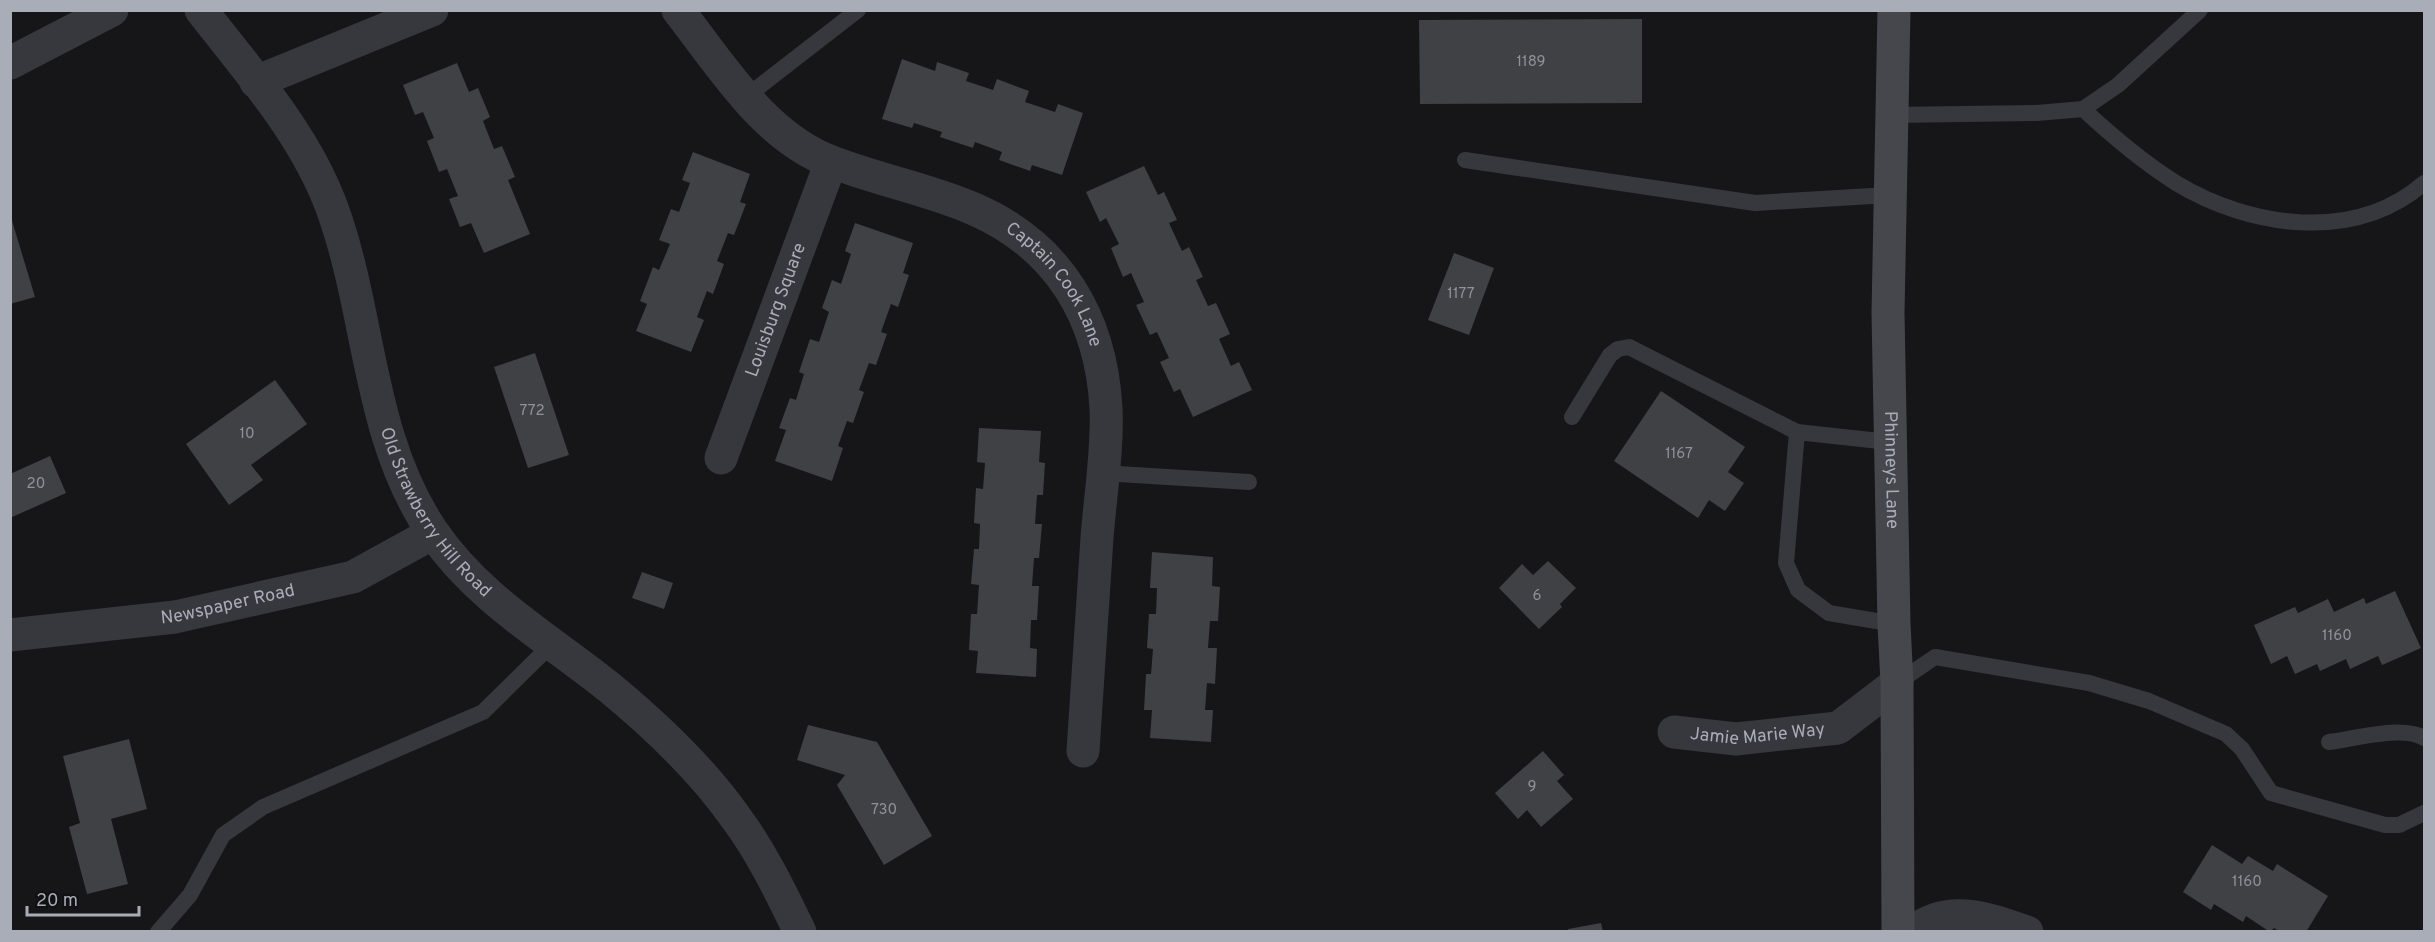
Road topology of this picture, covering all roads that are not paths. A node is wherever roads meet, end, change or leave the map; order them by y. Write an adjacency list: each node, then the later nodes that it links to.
1 (112, 10): 8 (street)
2 (201, 10): 9 (street, Old Strawberry Hill Road)
3 (432, 10): 9 (street)
4 (678, 10): 10 (street, Captain Cook Lane)
5 (858, 10): 10 (lane)
6 (1893, 10): 12 (main road, Phinneys Lane)
7 (2200, 10): 11 (lane)
8 (10, 63)
9 (256, 82): 23 (street, Old Strawberry Hill Road)
10 (747, 96): 14 (street, Captain Cook Lane)
11 (2083, 109): 12 (lane); 15 (lane)
12 (1892, 115): 16 (main road, Phinneys Lane)
13 (1465, 160): 16 (lane)
14 (831, 162): 20 (street, Louisburg Square); 21 (street, Captain Cook Lane)
15 (2424, 183)
16 (1888, 195): 19 (main road, Phinneys Lane)
17 (1572, 417): 18 (lane)
18 (1797, 432): 19 (lane); 24 (lane)
19 (1889, 442): 24 (main road, Phinneys Lane)
20 (721, 458)
21 (1102, 473): 22 (lane); 31 (street, Captain Cook Lane)
22 (1249, 482)
23 (434, 533): 25 (street, Newspaper Road); 26 (street, Old Strawberry Hill Road)
24 (1894, 624): 27 (main road, Phinneys Lane)
25 (10, 636)
26 (551, 645): 33 (lane); 34 (street, Old Strawberry Hill Road)
27 (1897, 683): 28 (street, Jamie Marie Way); 32 (lane); 35 (main road, Phinneys Lane)
28 (1674, 732)
29 (2424, 738): 30 (lane)
30 (2329, 742)
31 (1083, 751)
32 (2424, 813)
33 (158, 932)
34 (800, 932)
35 (1898, 932)
36 (1913, 932): 37 (street)
37 (2027, 932)

